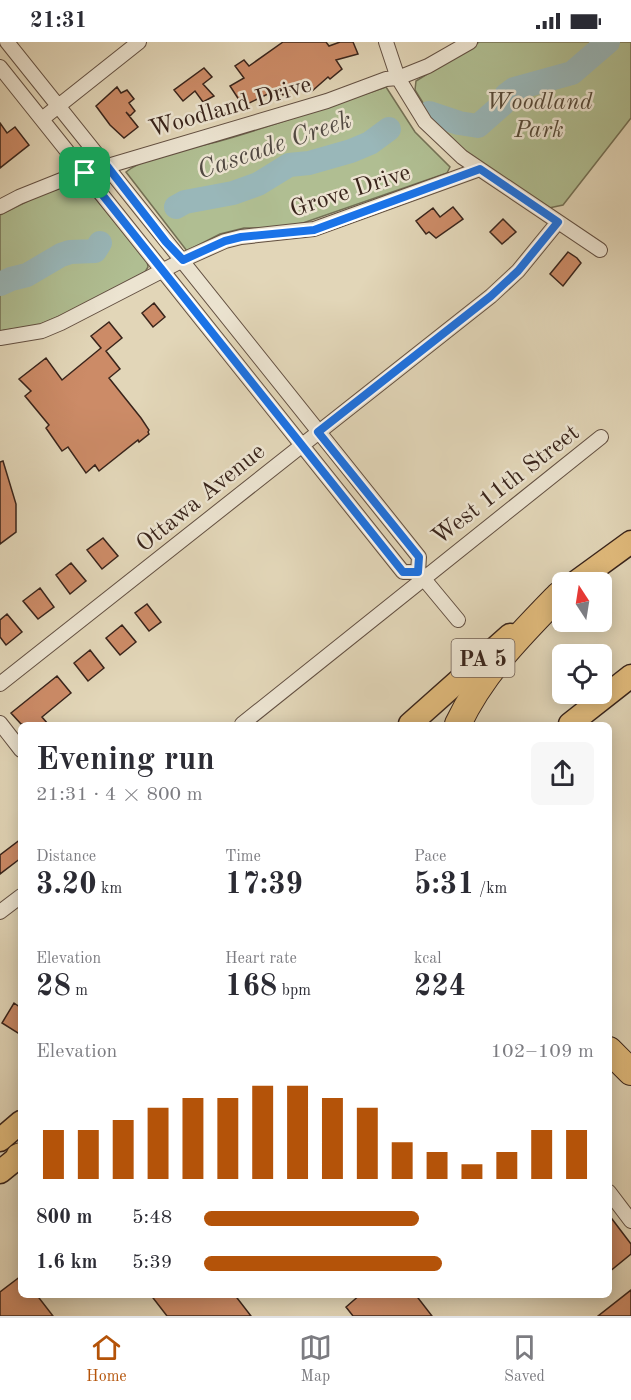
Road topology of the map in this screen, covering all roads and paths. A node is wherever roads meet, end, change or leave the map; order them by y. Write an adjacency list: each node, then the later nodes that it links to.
1 (7, 42): 7 (street)
2 (139, 42): 7 (street)
3 (386, 42): 6 (street)
4 (470, 42): 6 (street, Woodland Drive)
5 (0, 68): 8 (street)
6 (398, 78): 9 (street, Woodland Drive); 10 (street)
7 (57, 107): 8 (street); 9 (street)
8 (42, 119): 11 (street)
9 (107, 166): 11 (street, Woodland Drive); 15 (street)
10 (480, 169): 13 (street); 15 (street, Grove Drive)
11 (85, 173): 12 (street, Woodland Drive); 16 (street)
12 (0, 207)
13 (558, 222): 14 (street); 18 (street, Ottawa Avenue)
14 (600, 250)
15 (183, 260): 16 (street, Grove Drive); 18 (street)
16 (163, 271): 17 (street, Grove Drive); 20 (street)
17 (0, 339)
18 (318, 432): 20 (street, Ottawa Avenue); 23 (street)
19 (601, 437): 23 (street, West 11th Street)
20 (300, 446): 23 (street); 28 (street, Ottawa Avenue)
21 (631, 542): 22 (main road, PA 5)
22 (590, 572)
23 (421, 575): 26 (street); 29 (street, West 11th Street)
24 (552, 601): 30 (main road, PA 5)
25 (552, 605): 31 (highway)
26 (458, 620)
27 (631, 676): 32 (main road)
28 (0, 684)
29 (244, 722)
30 (413, 722)
31 (459, 722)
32 (573, 722)
33 (0, 723): 34 (street)
34 (18, 746)
35 (18, 898): 36 (street)
36 (0, 912)
37 (612, 1053): 39 (highway)
38 (612, 1060): 40 (highway)
39 (631, 1072)
40 (631, 1077)
41 (18, 1125): 42 (main road)
42 (0, 1140)
43 (612, 1196): 44 (street)
44 (631, 1221)

